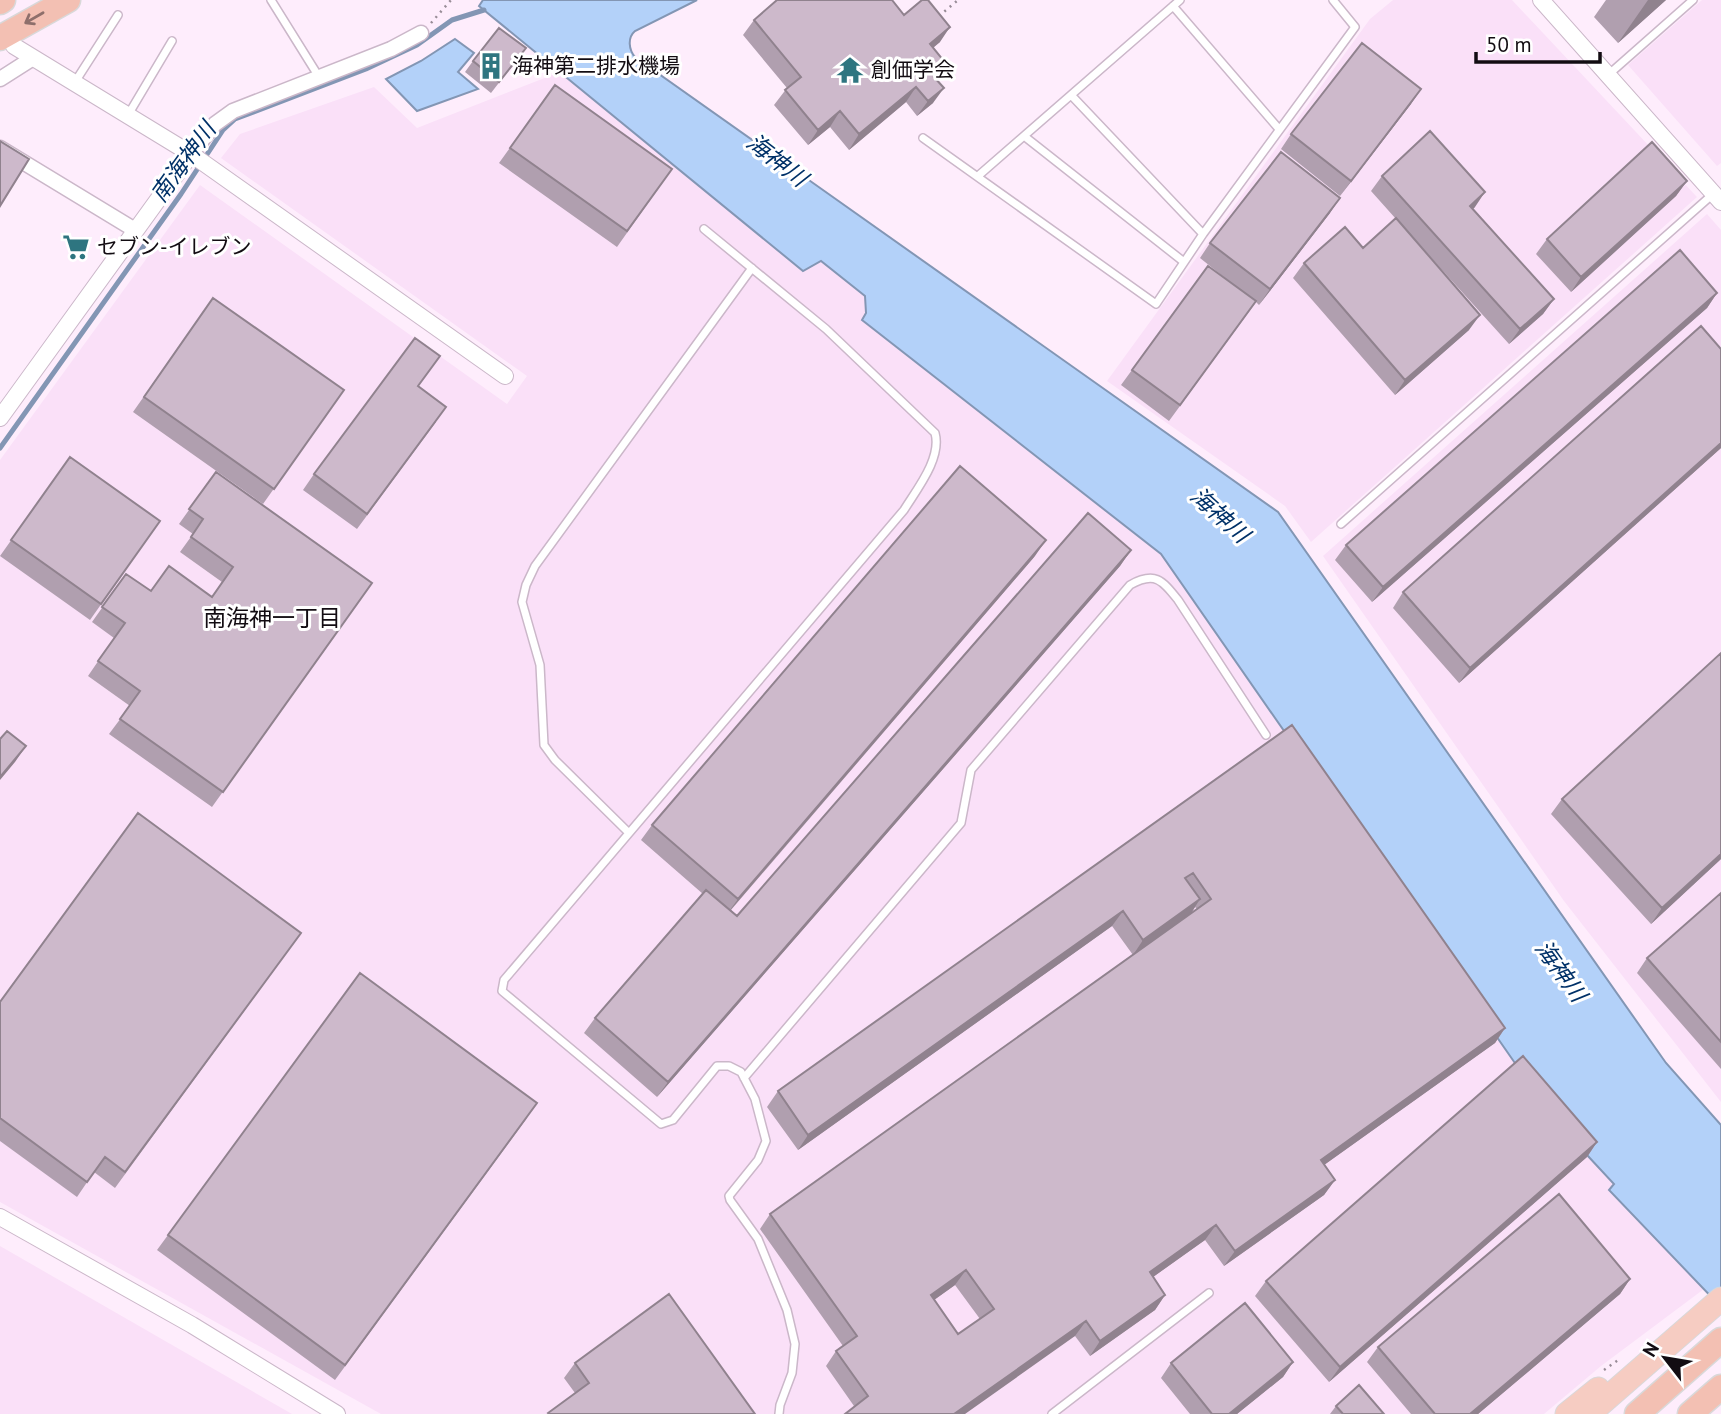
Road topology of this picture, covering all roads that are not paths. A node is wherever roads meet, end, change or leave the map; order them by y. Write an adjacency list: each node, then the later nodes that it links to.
1 (68, 0): 10 (highway, one-way to 10)
2 (271, 0): 13 (lane)
3 (1333, 0): 18 (lane)
4 (1541, 0): 12 (street)
5 (1693, 0): 12 (lane)
6 (1177, 3): 16 (lane); 18 (lane)
7 (118, 15): 15 (lane)
8 (421, 33): 13 (street)
9 (172, 41): 17 (lane)
10 (7, 42): 11 (street)
11 (33, 58): 14 (street); 15 (street)
12 (1608, 75): 24 (street)
13 (320, 77): 22 (street)
14 (0, 79)
15 (75, 83): 17 (street)
16 (1071, 95): 19 (lane); 27 (lane)
17 (128, 115): 22 (street)
18 (1279, 129): 27 (lane)
19 (1024, 136): 23 (lane); 28 (lane)
20 (923, 138): 23 (lane)
21 (0, 148): 26 (street)
22 (191, 154): 26 (street); 30 (street)
23 (978, 176): 28 (lane)
24 (1717, 198): 32 (lane)
25 (704, 229): 29 (lane)
26 (135, 230): 31 (street)
27 (1203, 234): 28 (lane)
28 (1184, 262)
29 (752, 268): 34 (lane); 34 (lane)
30 (505, 376)
31 (0, 418)
32 (1341, 524)
33 (1266, 735): 35 (lane)
34 (629, 833): 35 (lane)
35 (744, 1079): 43 (lane)
36 (0, 1217): 42 (street)
37 (1209, 1293): 44 (lane)
38 (1721, 1299): 39 (highway)
39 (1690, 1327): 45 (highway); 46 (highway)
40 (1721, 1340): 47 (highway)
41 (1721, 1387): 48 (highway)
42 (337, 1414)
43 (779, 1414)
44 (1052, 1414)
45 (1567, 1414)
46 (1589, 1414)
47 (1637, 1414)
48 (1690, 1414)

